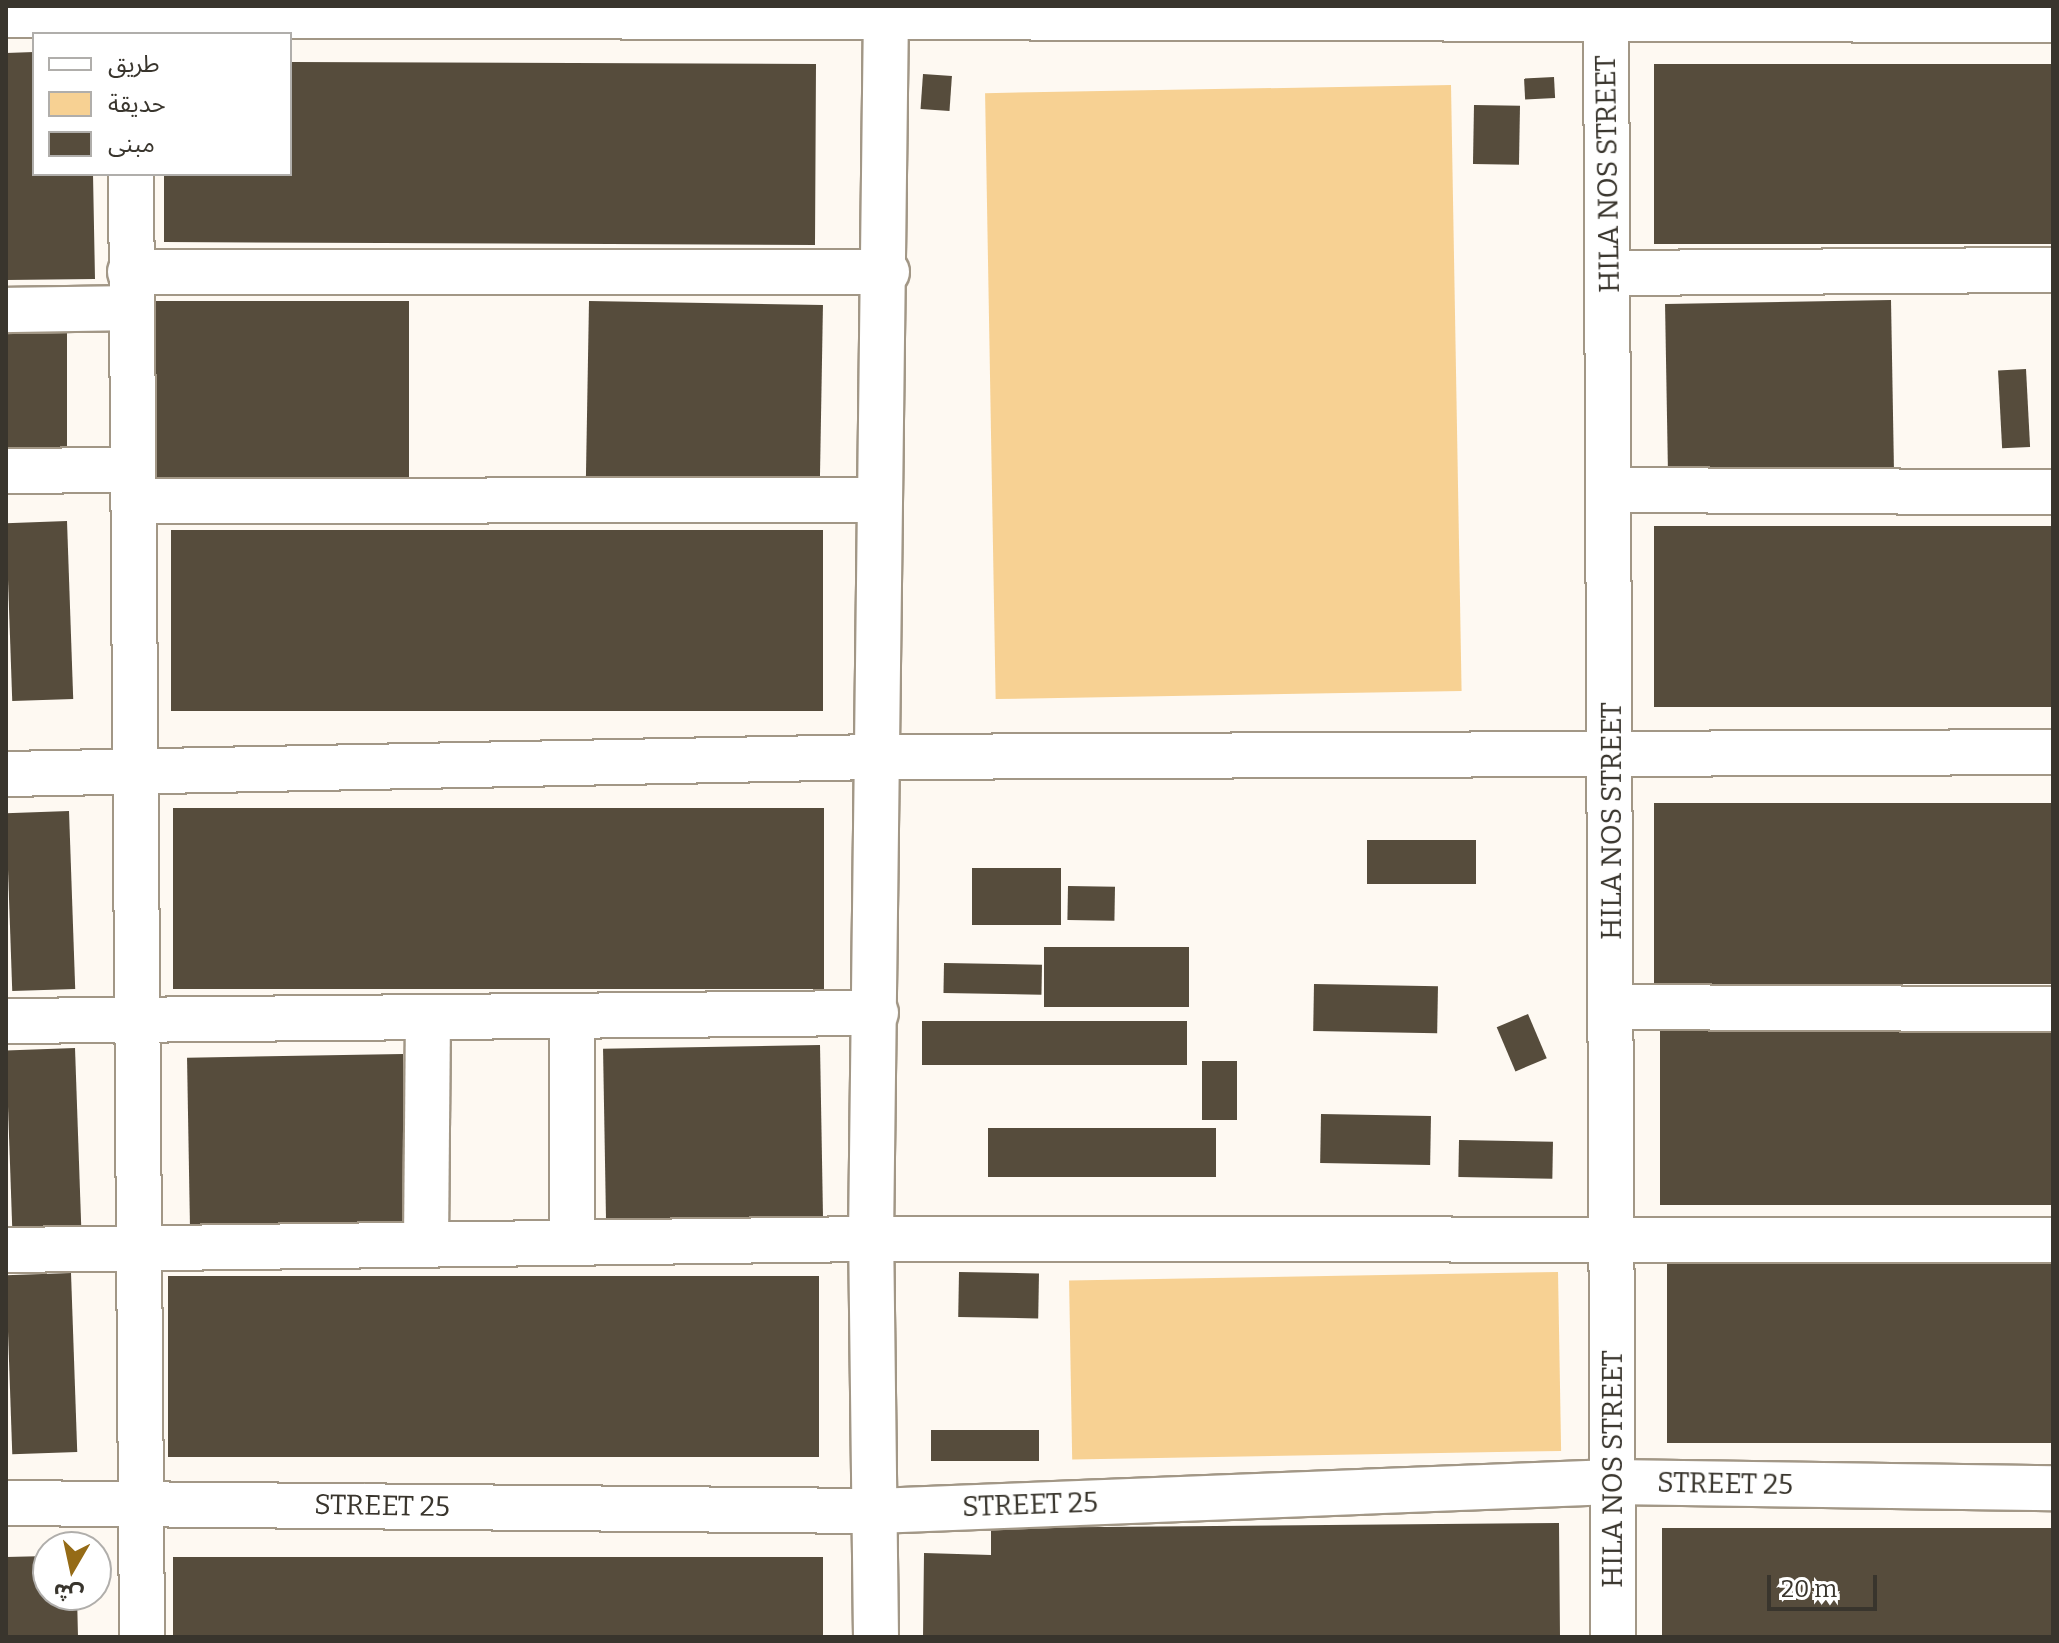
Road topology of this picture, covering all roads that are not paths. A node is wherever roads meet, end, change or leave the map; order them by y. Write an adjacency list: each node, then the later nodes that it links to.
1 (886, 12): 2 (street); 4 (street); 8 (street)
2 (1606, 12): 5 (street); 9 (street, HILA NOS STREET)
3 (6, 15): 4 (street)
4 (132, 18)
5 (2053, 20)
6 (131, 176): 10 (street)
7 (2053, 270): 9 (street)
8 (887, 272): 10 (street); 16 (street)
9 (1610, 273): 14 (street, HILA NOS STREET)
10 (130, 290): 11 (street); 13 (street)
11 (6, 310)
12 (6, 471): 13 (street)
13 (134, 486): 16 (street); 21 (street)
14 (1611, 490): 15 (street); 19 (street, HILA NOS STREET)
15 (2053, 492)
16 (879, 500): 18 (street)
17 (2053, 752): 19 (street)
18 (877, 757): 19 (street); 21 (street); 24 (street)
19 (1612, 757): 22 (street, HILA NOS STREET)
20 (6, 774): 21 (street)
21 (136, 776): 28 (street)
22 (1613, 1007): 23 (street); 30 (street, HILA NOS STREET)
23 (2053, 1009)
24 (876, 1013): 25 (street); 29 (street)
25 (572, 1016): 26 (street); 32 (street)
26 (428, 1018): 28 (street); 33 (street)
27 (6, 1021): 28 (street)
28 (141, 1021): 34 (street)
29 (871, 1239): 30 (street); 32 (street); 40 (street)
30 (1614, 1240): 31 (street); 36 (street, HILA NOS STREET)
31 (2053, 1240)
32 (572, 1243): 33 (street)
33 (426, 1244): 34 (street)
34 (137, 1247): 35 (street); 39 (street)
35 (6, 1250)
36 (1612, 1482): 37 (street, STREET 25); 40 (street, STREET 25); 43 (street, HILA NOS STREET)
37 (2053, 1488)
38 (6, 1503): 39 (street, STREET 25)
39 (140, 1504): 40 (street, STREET 25); 41 (street)
40 (876, 1511): 42 (street)
41 (142, 1637)
42 (876, 1637)
43 (1613, 1637)

